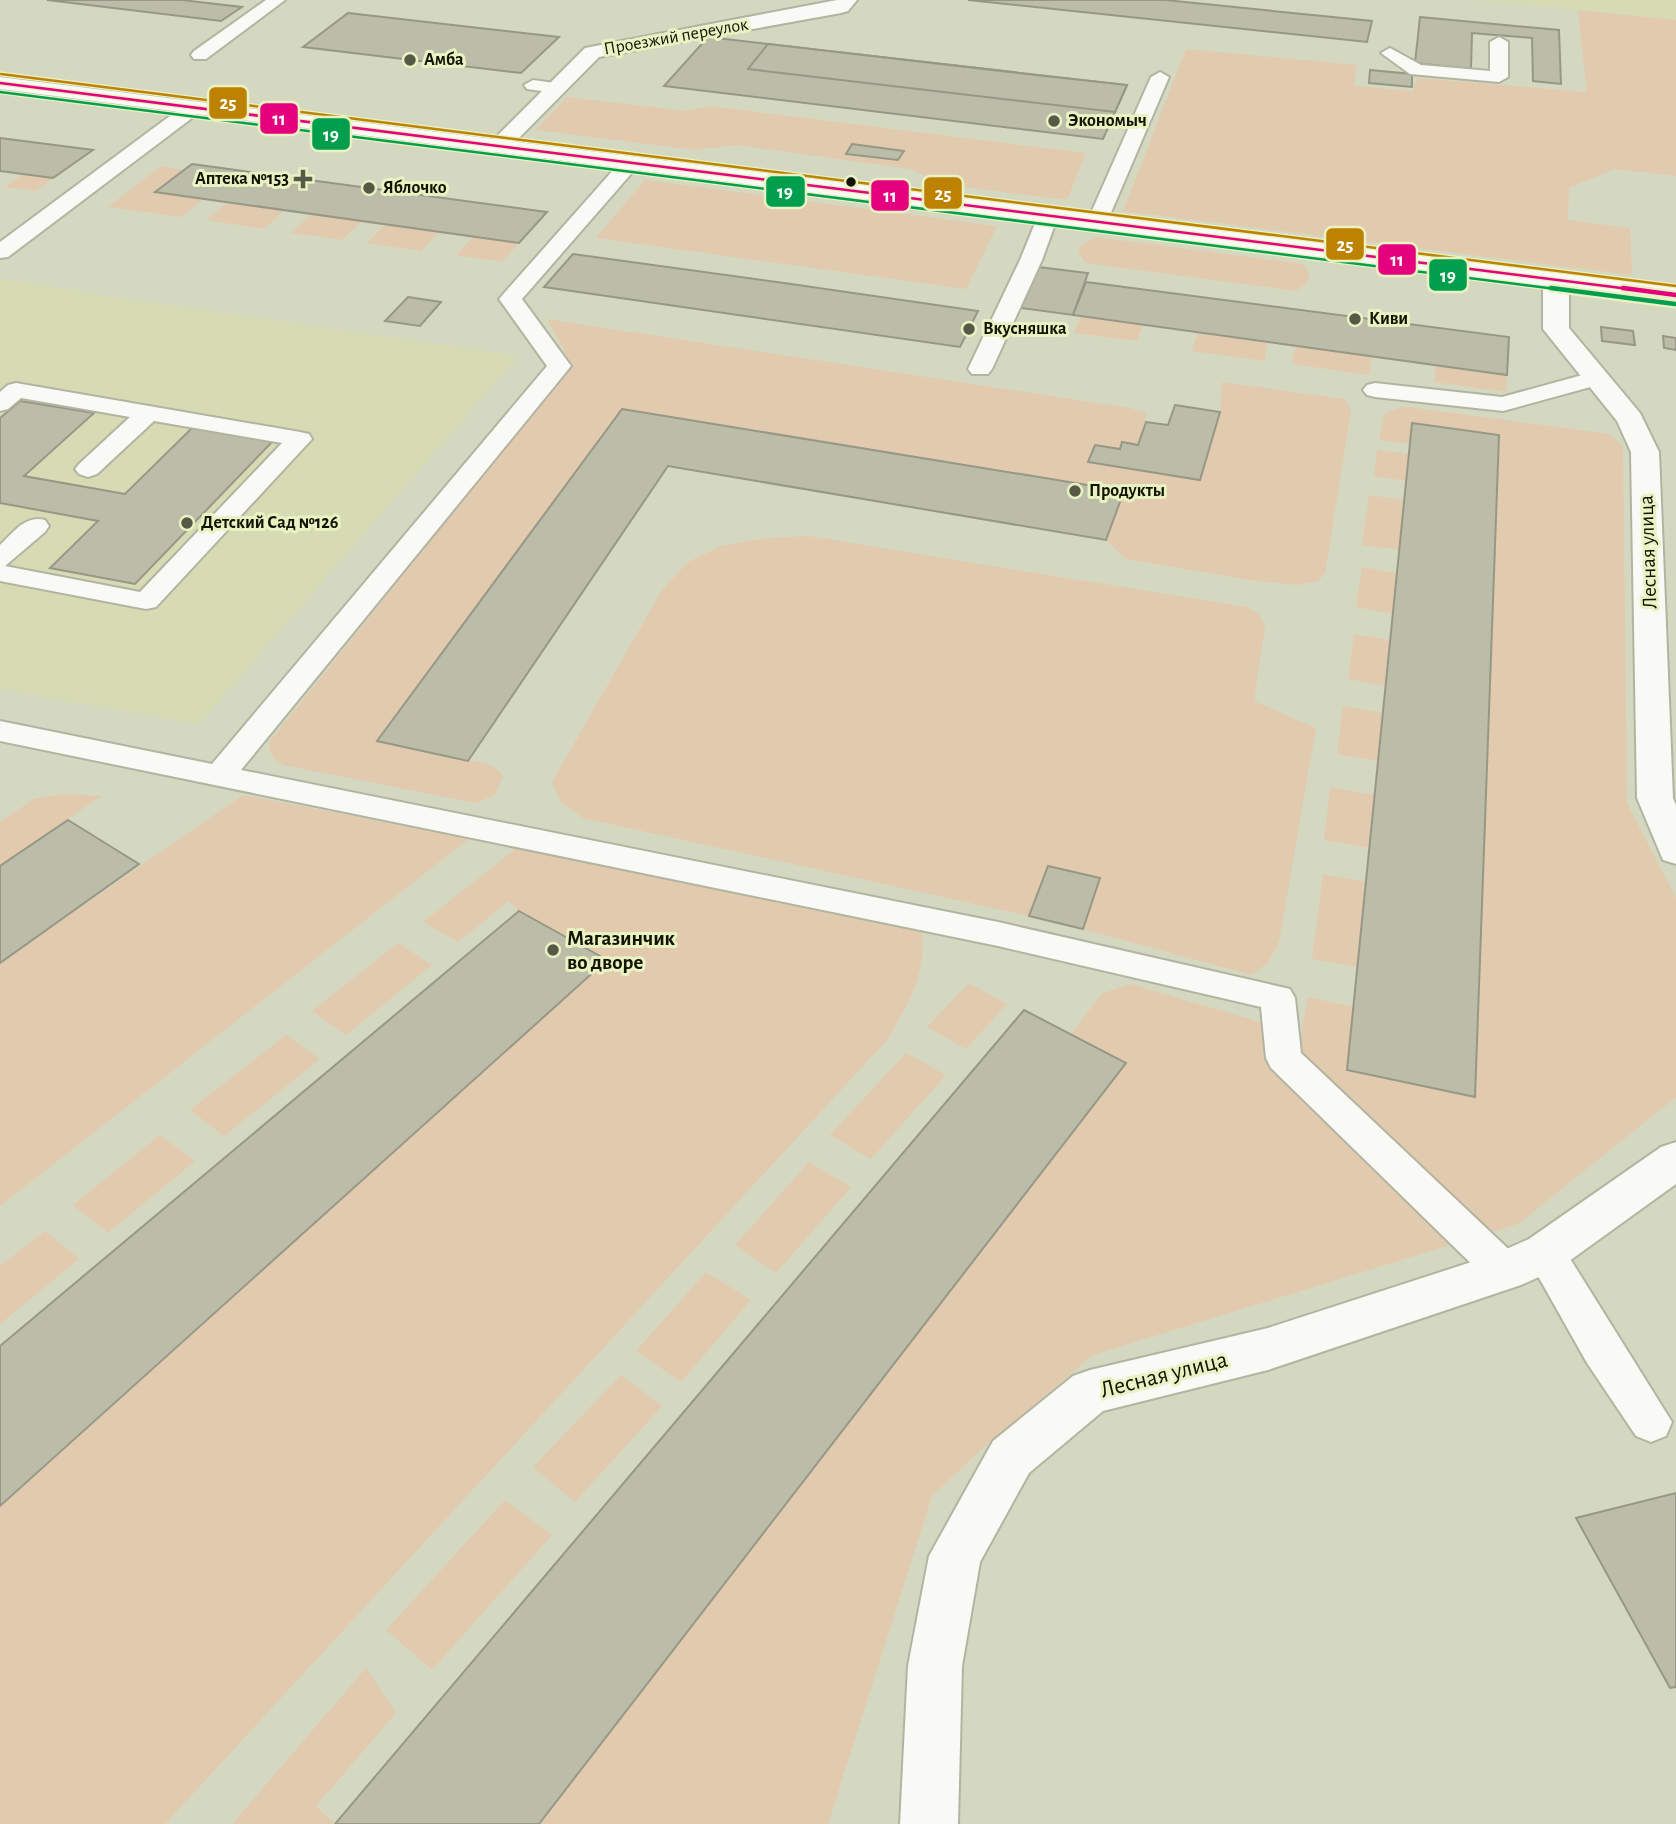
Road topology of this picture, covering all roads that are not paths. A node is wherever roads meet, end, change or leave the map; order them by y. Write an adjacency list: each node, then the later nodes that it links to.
1 (277, 0): 5 (lane)
2 (847, 0): 9 (street, Проезжий переулок)
3 (1499, 42): 4 (lane)
4 (1390, 53)
5 (200, 55)
6 (1160, 77): 14 (lane)
7 (0, 83): 10 (street)
8 (533, 85): 9 (lane)
9 (556, 88): 11 (street, Проезжий переулок)
10 (193, 108): 11 (street); 15 (lane)
11 (497, 147): 12 (street)
12 (630, 163): 13 (street); 28 (lane)
13 (1048, 216): 14 (street); 18 (lane)
14 (1097, 222): 16 (street)
15 (0, 252)
16 (1556, 280): 17 (street); 19 (street, Лесная улица)
17 (1676, 295)
18 (980, 369)
19 (1597, 378): 20 (lane); 29 (street, Лесная улица)
20 (1375, 390)
21 (0, 404): 22 (lane)
22 (149, 413): 23 (lane); 26 (lane)
23 (88, 469)
24 (36, 526): 25 (lane)
25 (0, 559)
26 (0, 573)
27 (0, 731): 28 (lane)
28 (220, 775): 31 (lane)
29 (1676, 851)
30 (1676, 1160): 31 (street, Лесная улица)
31 (1525, 1262): 32 (lane); 33 (street, Лесная улица)
32 (1651, 1422)
33 (929, 1824)

